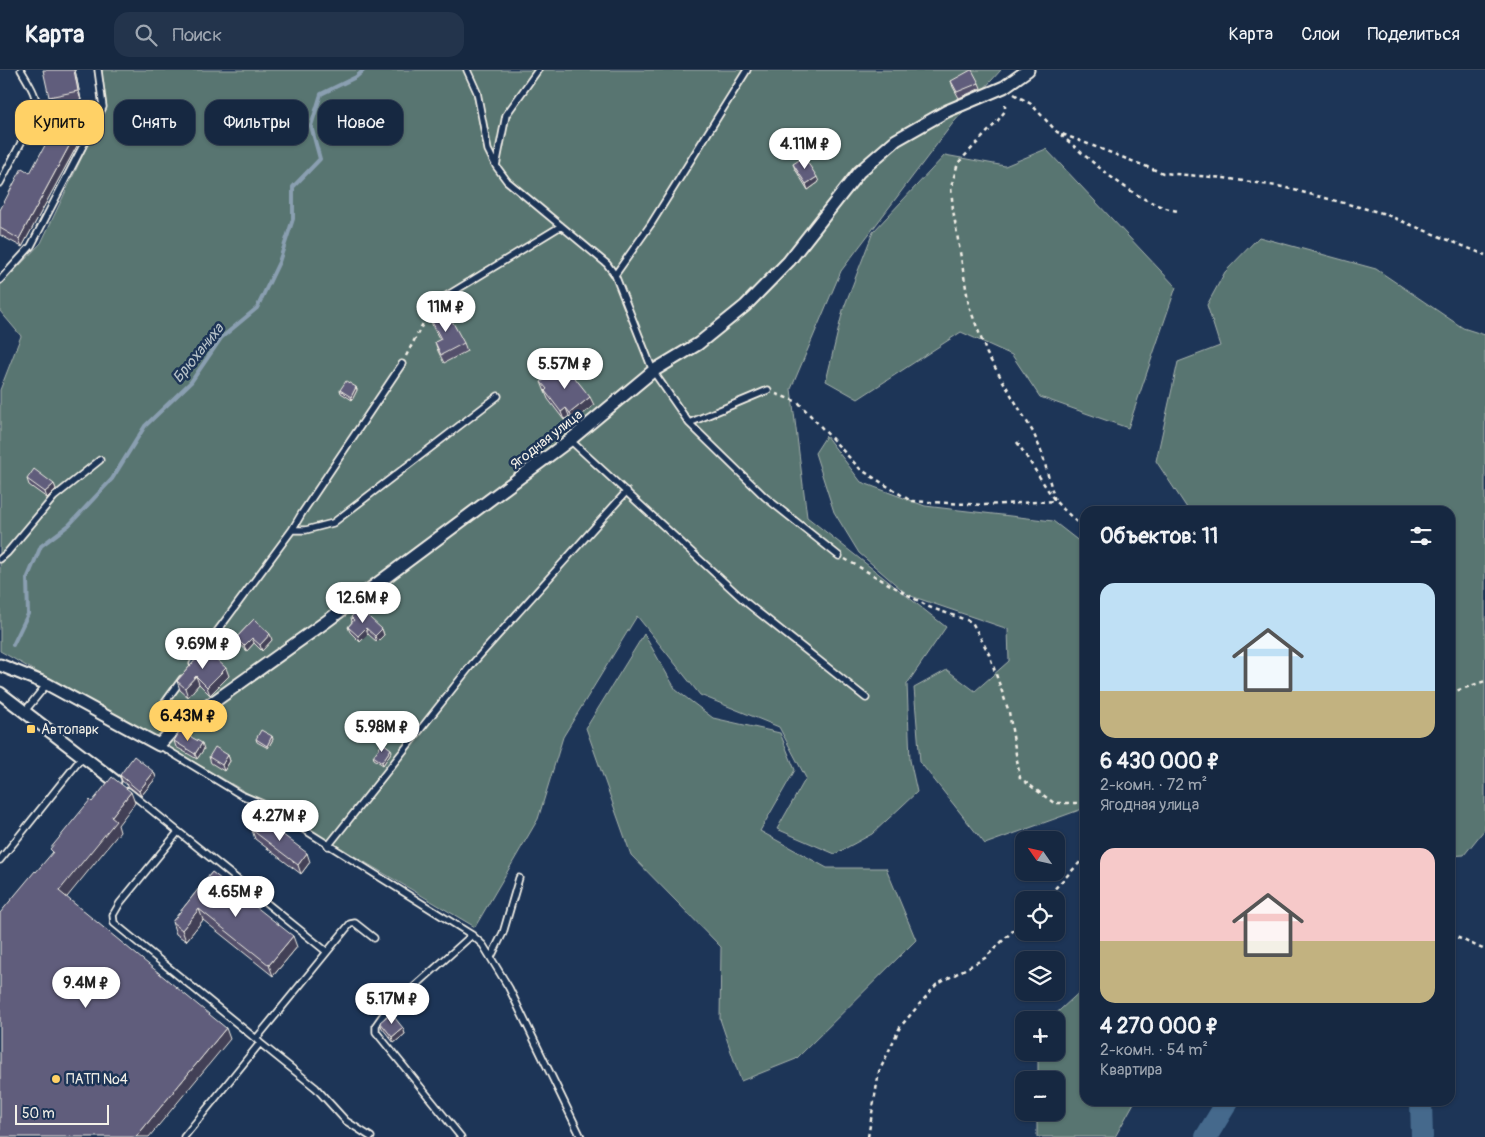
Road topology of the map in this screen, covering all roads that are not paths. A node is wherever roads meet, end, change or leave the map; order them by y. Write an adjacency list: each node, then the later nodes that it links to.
1 (21, 70): 8 (lane)
2 (98, 70): 11 (lane)
3 (466, 70): 7 (lane)
4 (538, 70): 7 (lane)
5 (748, 70): 10 (lane)
6 (1022, 72): 14 (street, Ягодная улица)
7 (496, 166): 9 (lane)
8 (0, 183)
9 (561, 226): 10 (lane); 12 (lane)
10 (615, 275): 14 (lane)
11 (0, 280)
12 (433, 304)
13 (402, 364): 21 (lane)
14 (653, 371): 17 (lane); 18 (street, Ягодная улица)
15 (768, 390): 17 (lane)
16 (498, 396): 21 (lane)
17 (689, 424): 22 (lane)
18 (570, 440): 20 (lane); 29 (street, Ягодная улица)
19 (100, 460): 23 (lane)
20 (627, 491): 27 (lane); 34 (lane)
21 (292, 530): 29 (lane)
22 (840, 556)
23 (0, 558)
24 (0, 665): 25 (street)
25 (47, 684): 28 (lane); 30 (street)
26 (0, 693): 28 (street)
27 (866, 698)
28 (25, 711): 31 (street)
29 (170, 732): 30 (street, Ягодная улица)
30 (159, 745): 34 (lane)
31 (83, 756): 32 (street); 35 (lane)
32 (115, 781): 33 (lane)
33 (178, 832): 39 (lane); 41 (lane)
34 (328, 846): 37 (lane)
35 (0, 860)
36 (518, 878): 40 (lane)
37 (472, 935): 40 (lane); 44 (lane)
38 (374, 938): 39 (lane)
39 (327, 952): 41 (lane)
40 (491, 957): 45 (lane)
41 (258, 1041): 42 (lane); 43 (lane)
42 (184, 1137)
43 (371, 1137)
44 (460, 1137)
45 (580, 1137)

